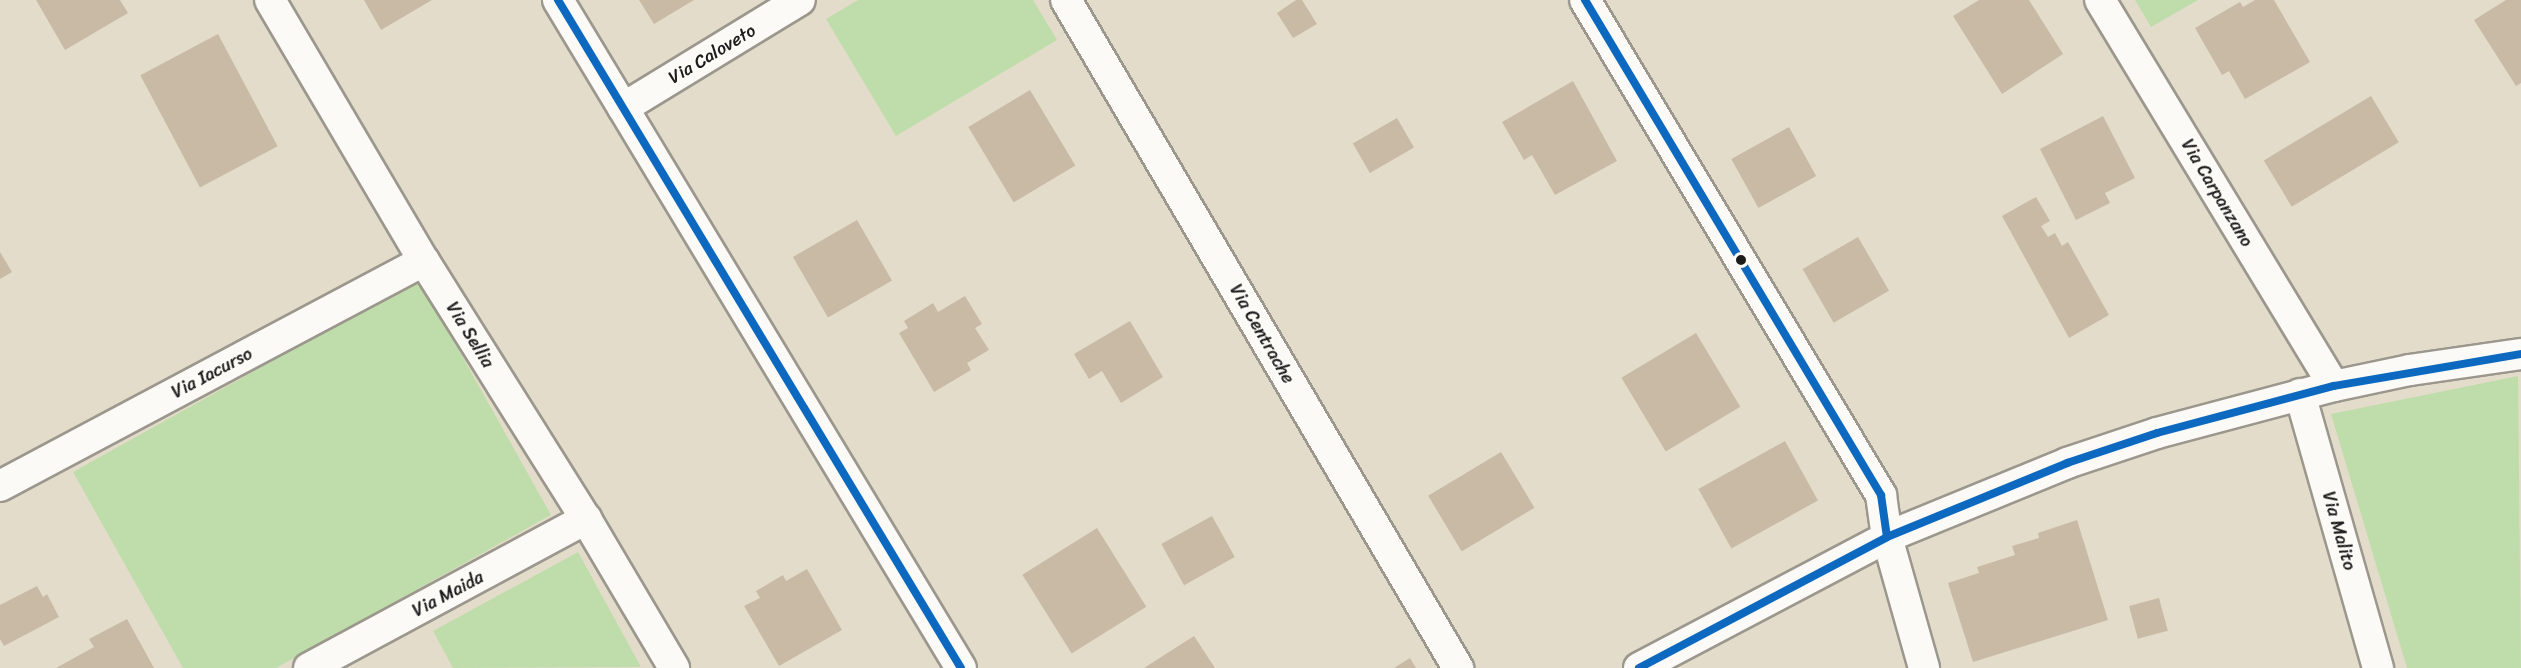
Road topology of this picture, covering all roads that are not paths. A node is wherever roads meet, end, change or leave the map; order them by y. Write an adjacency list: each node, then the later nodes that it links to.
1 (270, 0): 8 (street, Via Sellia)
2 (558, 0): 7 (street)
3 (800, 0): 7 (street, Via Caloveto)
4 (1066, 0): 18 (street, Via Centrache)
5 (1585, 0): 14 (street)
6 (2100, 0): 10 (street, Via Carpanzano)
7 (623, 108): 17 (street)
8 (424, 261): 12 (street, Via Iacurso); 13 (street, Via Sellia)
9 (2521, 354): 10 (street)
10 (2334, 386): 11 (street)
11 (2300, 394): 14 (street); 21 (street, Via Malito)
12 (0, 486)
13 (586, 519): 15 (street, Via Maida); 16 (street, Via Sellia)
14 (1887, 537): 19 (street); 20 (street)
15 (309, 668)
16 (674, 668)
17 (961, 668)
18 (1458, 668)
19 (1639, 668)
20 (1924, 668)
21 (2378, 668)

